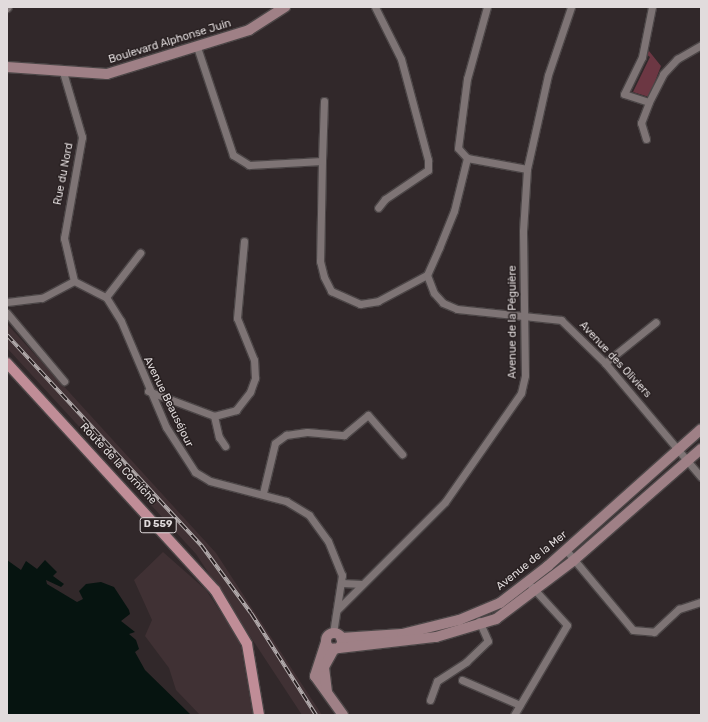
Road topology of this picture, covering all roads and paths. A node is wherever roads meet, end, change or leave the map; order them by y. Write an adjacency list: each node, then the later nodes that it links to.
1 (285, 7): 7 (street, Boulevard Alphonse Juin)
2 (375, 7): 16 (street)
3 (487, 7): 13 (street)
4 (571, 7): 15 (street, Avenue de la Péguière)
5 (652, 7): 11 (street)
6 (701, 45): 11 (street)
7 (198, 47): 9 (street, Boulevard Alphonse Juin); 14 (street)
8 (7, 67): 9 (street, Boulevard Alphonse Juin)
9 (64, 72): 20 (street, Rue du Nord)
10 (324, 101): 14 (street)
11 (650, 102): 12 (street)
12 (646, 139)
13 (467, 158): 15 (street); 19 (street)
14 (322, 161): 19 (street)
15 (527, 169): 24 (street, Avenue de la Péguière)
16 (378, 208)
17 (244, 241): 30 (street)
18 (140, 253): 21 (street)
19 (427, 275): 24 (street, Avenue des Oliviers)
20 (74, 281): 21 (street); 22 (street)
21 (106, 297): 29 (street, Avenue Beauséjour)
22 (7, 302)
23 (7, 313): 28 (street)
24 (525, 315): 27 (street, Avenue des Oliviers); 42 (street, Avenue de la Péguière)
25 (656, 322): 27 (street)
26 (7, 363): 54 (main road, Route de la Corniche / D 559)
27 (605, 363): 33 (street, Avenue des Oliviers)
28 (64, 381)
29 (148, 391): 30 (street); 38 (street, Avenue Beauséjour)
30 (214, 416): 32 (street)
31 (701, 429): 33 (street, Avenue de la Mer)
32 (225, 446)
33 (679, 448): 36 (street, Avenue des Oliviers); 39 (street, Avenue de la Mer)
34 (701, 449): 36 (street)
35 (402, 454): 38 (street)
36 (688, 460): 37 (street, Avenue des Oliviers); 40 (street)
37 (701, 477)
38 (263, 493): 41 (street, Avenue Beauséjour)
39 (566, 550): 40 (street); 43 (street, Avenue de la Mer)
40 (573, 561): 44 (street); 45 (street)
41 (342, 583): 42 (street); 46 (street, Avenue Beauséjour)
42 (362, 583): 46 (street, Avenue de la Péguière)
43 (528, 583): 44 (street); 47 (street, Avenue de la Mer)
44 (535, 592): 48 (street); 53 (street)
45 (701, 602)
46 (338, 609): 49 (street)
47 (476, 614): 48 (street); 49 (street, Avenue de la Mer)
48 (482, 625): 49 (street); 52 (street)
49 (337, 642): 51 (street); 51 (street)
50 (462, 680): 53 (street)
51 (328, 695): 55 (street)
52 (430, 700)
53 (520, 705): 56 (street)
54 (259, 715)
55 (343, 715)
56 (514, 715)

